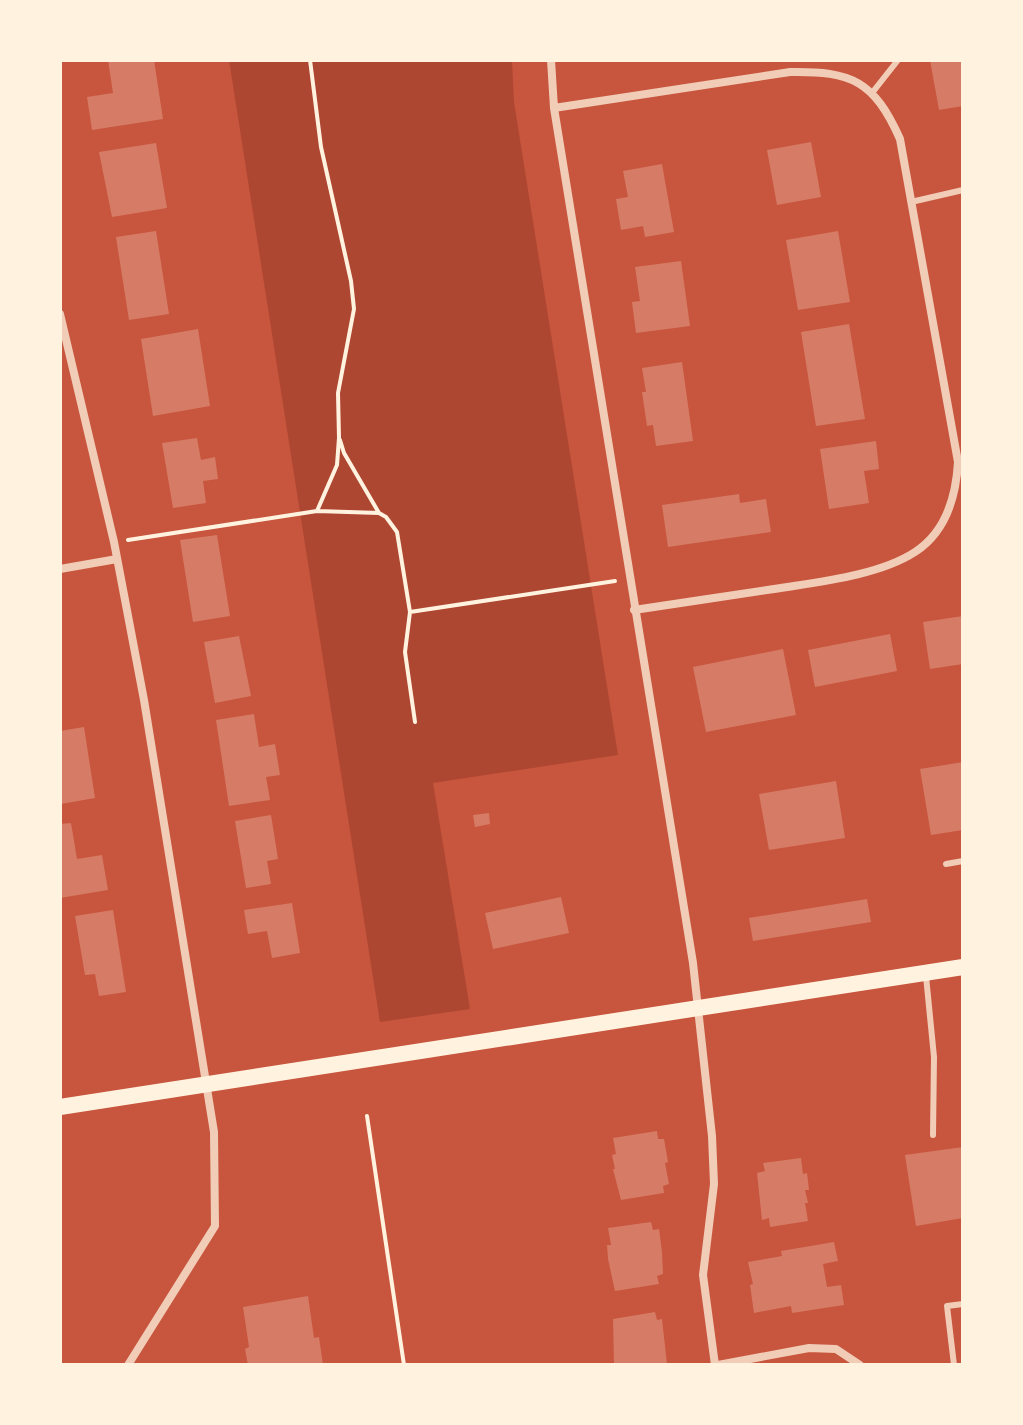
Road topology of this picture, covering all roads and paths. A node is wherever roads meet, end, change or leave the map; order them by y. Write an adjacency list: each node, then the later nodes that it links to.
1 (310, 60): 11 (path)
2 (551, 60): 5 (street)
3 (898, 60): 4 (lane)
4 (872, 93): 5 (street); 7 (street)
5 (554, 108): 17 (street)
6 (963, 190): 7 (lane)
7 (911, 202): 10 (street)
8 (60, 314): 14 (street)
9 (963, 432): 10 (lane)
10 (953, 434): 18 (street)
11 (339, 438): 12 (path); 13 (path)
12 (317, 511): 13 (path); 14 (path)
13 (379, 513): 19 (path)
14 (114, 542): 15 (street)
15 (117, 559): 16 (street); 26 (street)
16 (60, 569)
17 (629, 579): 18 (street); 19 (path)
18 (634, 610): 25 (street)
19 (410, 612): 20 (path)
20 (415, 722)
21 (963, 861): 22 (lane)
22 (946, 864)
23 (963, 967): 24 (main road)
24 (926, 972): 25 (main road); 29 (lane)
25 (699, 1008): 26 (main road); 33 (street)
26 (206, 1085): 27 (main road); 31 (street)
27 (60, 1107)
28 (367, 1116): 32 (path)
29 (933, 1135)
30 (963, 1304): 35 (lane)
31 (128, 1365)
32 (404, 1365)
33 (716, 1365): 34 (street)
34 (860, 1365)
35 (954, 1365)

